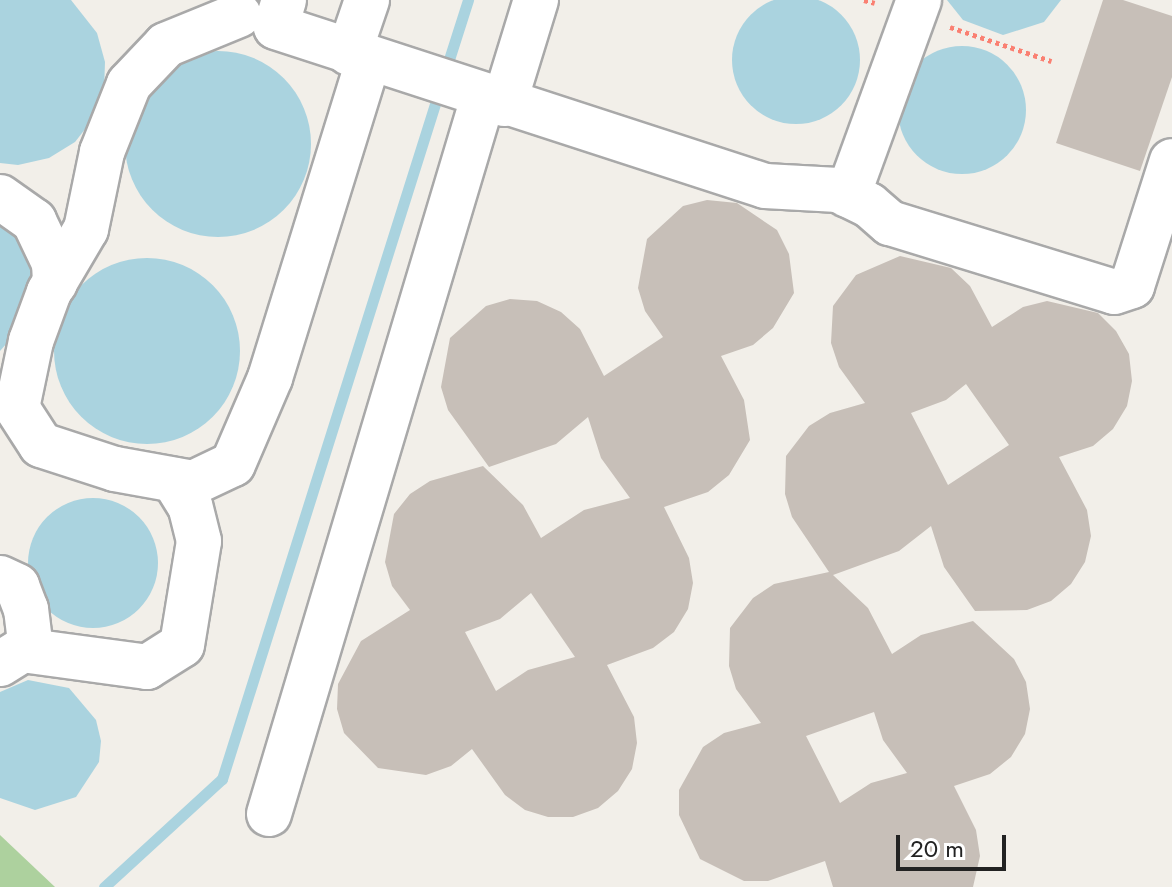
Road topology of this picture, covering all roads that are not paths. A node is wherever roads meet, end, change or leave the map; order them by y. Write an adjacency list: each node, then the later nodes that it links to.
1 (193, 0): 5 (lane)
2 (367, 0): 6 (lane)
3 (536, 0): 7 (lane)
4 (917, 7): 9 (lane)
5 (266, 14): 6 (lane); 11 (lane)
6 (359, 56): 7 (lane); 13 (lane)
7 (484, 98): 9 (lane); 16 (lane)
8 (1172, 161): 9 (lane)
9 (848, 195)
10 (0, 197): 11 (lane)
11 (55, 283): 12 (lane)
12 (13, 370): 13 (lane)
13 (174, 480): 15 (lane)
14 (0, 578): 15 (lane)
15 (15, 657)
16 (269, 814)

